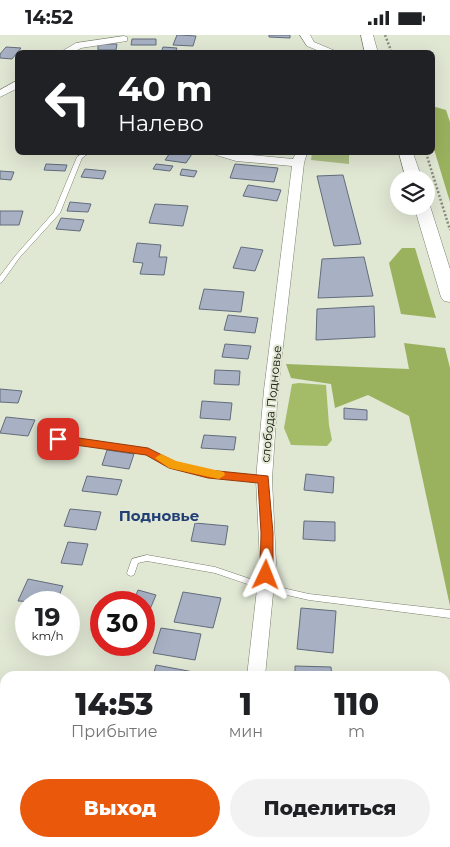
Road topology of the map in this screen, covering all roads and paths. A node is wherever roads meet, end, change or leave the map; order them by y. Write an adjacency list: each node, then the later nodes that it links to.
1 (305, 35): 6 (street)
2 (367, 35): 7 (street)
3 (385, 35): 8 (path)
4 (124, 40): 5 (street)
5 (70, 50)
6 (327, 50)
7 (371, 50)
8 (391, 50)
9 (15, 85): 10 (street)
10 (0, 94)
11 (83, 155): 19 (lane)
12 (226, 155): 15 (street, слобода Подновье)
13 (407, 155): 16 (street)
14 (427, 155): 18 (path)
15 (300, 158): 22 (street, слобода Подновье)
16 (411, 170)
17 (425, 215): 20 (street)
18 (450, 230)
19 (0, 281)
20 (450, 297)
21 (58, 439): 22 (lane)
22 (264, 479): 24 (street, слобода Подновье)
23 (131, 573): 24 (lane)
24 (265, 587): 25 (lane); 26 (street, слобода Подновье)
25 (450, 614)
26 (257, 671)

